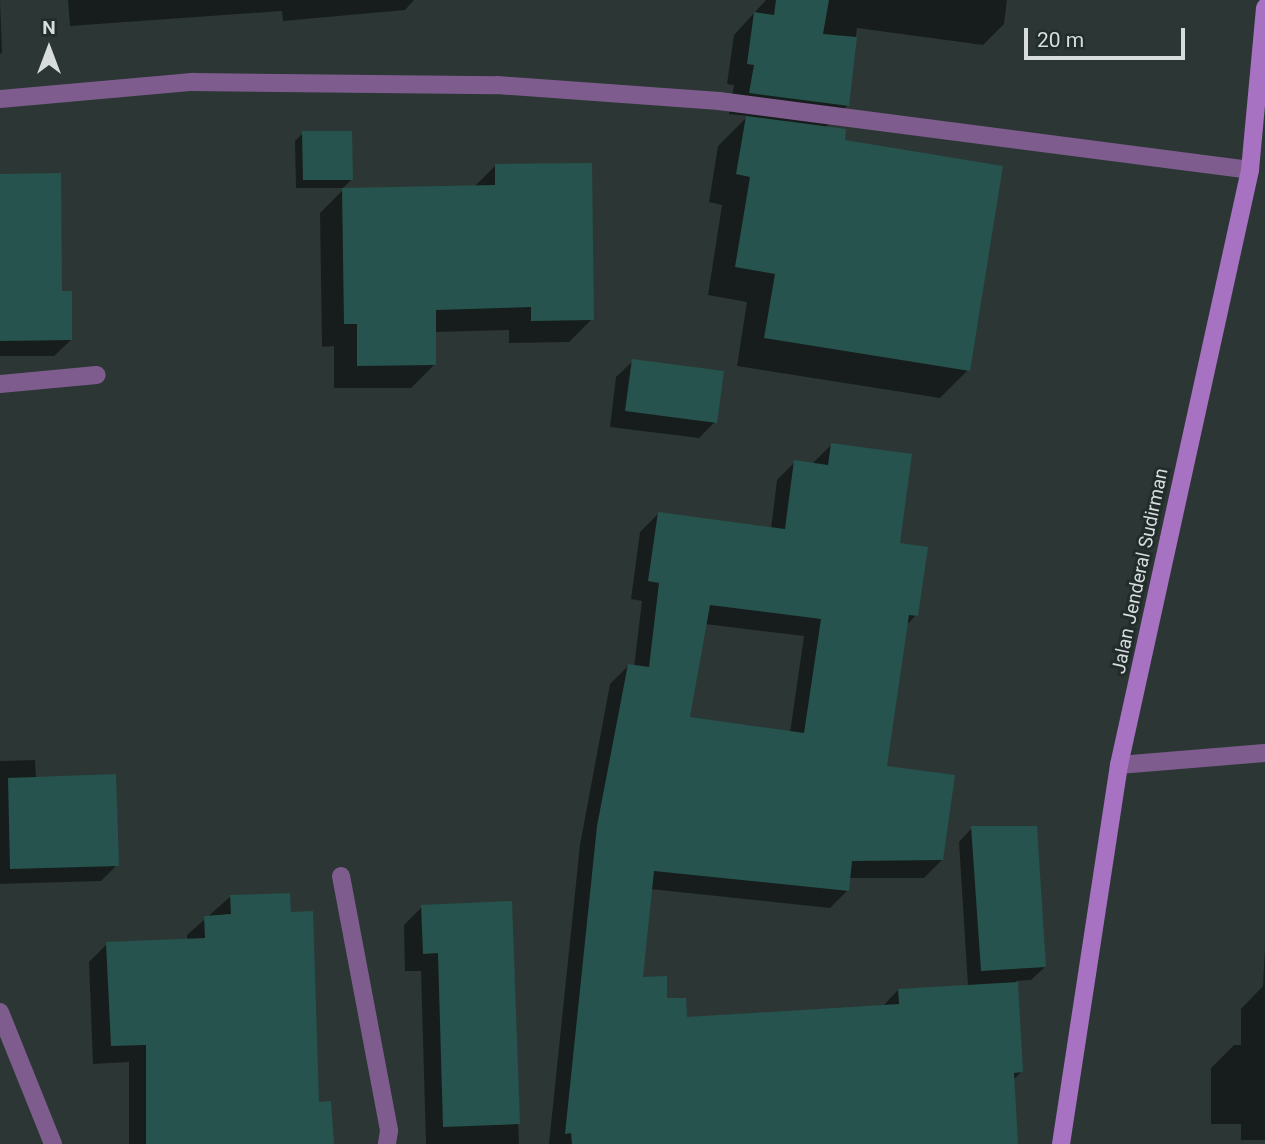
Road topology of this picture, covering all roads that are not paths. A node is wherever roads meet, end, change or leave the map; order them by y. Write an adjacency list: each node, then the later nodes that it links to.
1 (1265, 8): 3 (street, Jalan Jenderal Sudirman)
2 (0, 99): 3 (street)
3 (1250, 170): 7 (street, Jalan Jenderal Sudirman)
4 (97, 375): 5 (street)
5 (0, 384)
6 (1265, 753): 7 (street)
7 (1119, 765): 12 (street, Jalan Jenderal Sudirman)
8 (341, 876): 11 (street)
9 (0, 1012): 10 (street)
10 (54, 1144)
11 (387, 1144)
12 (1061, 1144)

